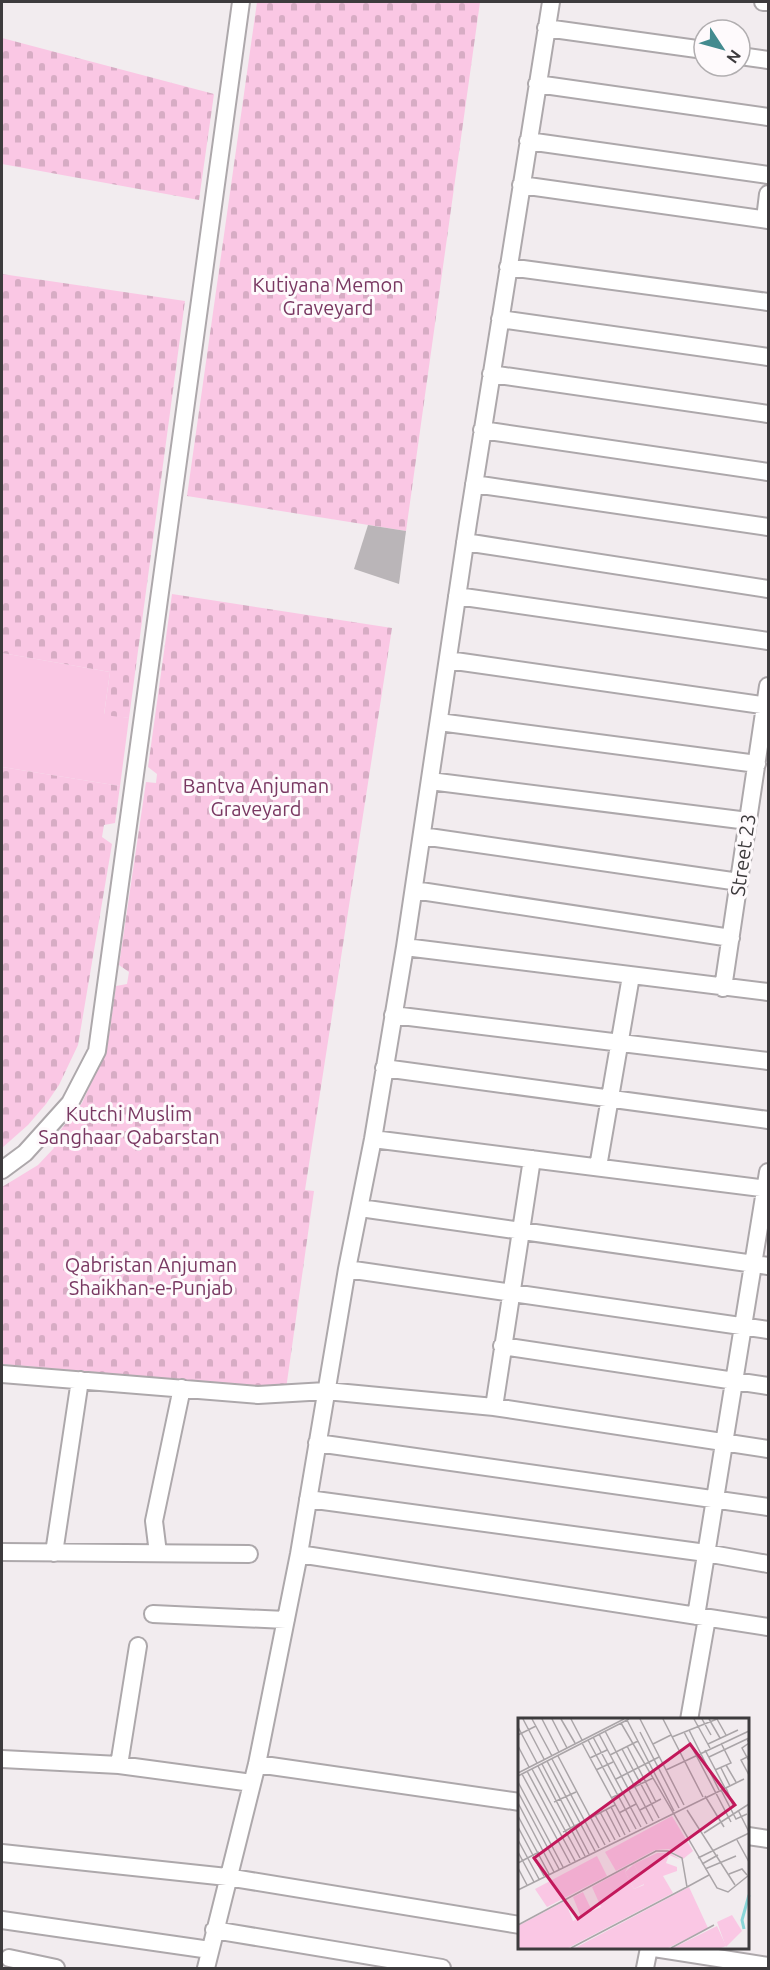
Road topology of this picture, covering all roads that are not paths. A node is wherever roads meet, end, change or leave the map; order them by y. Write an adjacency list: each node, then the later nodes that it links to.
1 (241, 2): 54 (street)
2 (550, 2): 5 (street)
3 (763, 2): 4 (street)
4 (768, 2)
5 (546, 28): 6 (street); 9 (street)
6 (692, 48)
7 (752, 58): 8 (street)
8 (768, 60)
9 (537, 84): 10 (street); 11 (street)
10 (768, 117)
11 (528, 141): 12 (street); 13 (street)
12 (768, 175)
13 (521, 185): 15 (street); 16 (street)
14 (768, 194): 15 (street)
15 (766, 219)
16 (508, 267): 17 (street); 18 (street)
17 (768, 302)
18 (500, 319): 19 (street); 20 (street)
19 (768, 357)
20 (491, 374): 21 (street); 22 (street)
21 (768, 414)
22 (482, 430): 23 (street); 24 (street)
23 (768, 472)
24 (474, 484): 25 (street); 26 (street)
25 (768, 527)
26 (465, 542): 27 (street); 28 (street)
27 (768, 589)
28 (457, 596): 29 (street); 30 (street)
29 (768, 641)
30 (448, 660): 32 (street); 33 (street)
31 (768, 686): 32 (street, Street 23)
32 (767, 705): 34 (street, Street 23)
33 (439, 722): 34 (street); 35 (street)
34 (757, 764): 36 (street, Street 23)
35 (430, 781): 36 (street); 37 (street)
36 (748, 822): 38 (street, Street 23)
37 (422, 836): 38 (street); 39 (street)
38 (739, 882): 40 (street, Street 23)
39 (414, 890): 40 (street); 41 (street)
40 (731, 938): 43 (street, Street 23)
41 (405, 946): 42 (street); 45 (street)
42 (631, 976): 43 (street); 46 (street)
43 (723, 988): 44 (street)
44 (768, 992)
45 (393, 1015): 46 (street); 48 (street)
46 (620, 1042): 47 (street); 49 (street)
47 (768, 1060)
48 (384, 1068): 49 (street); 51 (street)
49 (610, 1098): 50 (street); 53 (street)
50 (768, 1120)
51 (373, 1139): 52 (street); 56 (street)
52 (531, 1159): 53 (street); 57 (street)
53 (598, 1167): 55 (street)
54 (2, 1170)
55 (768, 1183): 58 (street)
56 (360, 1208): 57 (street); 59 (street)
57 (521, 1232): 58 (street); 60 (street)
58 (761, 1265): 61 (street)
59 (347, 1269): 60 (street); 69 (street)
60 (510, 1292): 61 (street); 63 (street)
61 (743, 1326): 62 (street); 66 (street)
62 (768, 1330)
63 (502, 1346): 66 (street); 70 (street)
64 (2, 1374): 65 (street)
65 (80, 1380): 68 (street); 78 (street)
66 (734, 1381): 67 (street); 72 (street)
67 (768, 1386)
68 (182, 1388): 69 (street); 79 (street)
69 (326, 1390): 70 (street); 71 (street)
70 (494, 1407): 72 (street)
71 (317, 1443): 74 (street); 75 (street)
72 (724, 1443): 73 (street); 75 (street)
73 (768, 1449)
74 (308, 1499): 80 (street); 82 (street)
75 (715, 1499): 76 (street); 80 (street)
76 (768, 1507)
77 (2, 1552): 78 (street)
78 (54, 1553): 79 (street)
79 (158, 1553): 81 (street)
80 (706, 1553): 83 (street); 85 (street)
81 (249, 1554)
82 (299, 1554): 85 (street); 86 (street)
83 (768, 1564)
84 (153, 1614): 86 (street)
85 (701, 1617): 87 (street); 89 (street)
86 (286, 1620): 91 (street)
87 (768, 1627)
88 (138, 1646): 92 (street)
89 (689, 1718)
90 (2, 1759): 92 (street)
91 (257, 1764): 93 (street); 94 (street)
92 (119, 1765): 93 (street)
93 (252, 1783): 98 (street)
94 (518, 1802)
95 (749, 1836): 96 (street)
96 (768, 1839)
97 (2, 1853): 98 (street)
98 (227, 1877): 100 (street); 101 (street)
99 (2, 1920): 104 (street)
100 (518, 1925)
101 (214, 1930): 104 (street); 109 (street)
102 (649, 1949): 110 (street)
103 (666, 1949): 106 (street)
104 (210, 1950): 108 (street)
105 (9, 1958): 107 (street)
106 (768, 1966)
107 (56, 1968)
108 (206, 1968)
109 (442, 1968)
110 (645, 1968)

